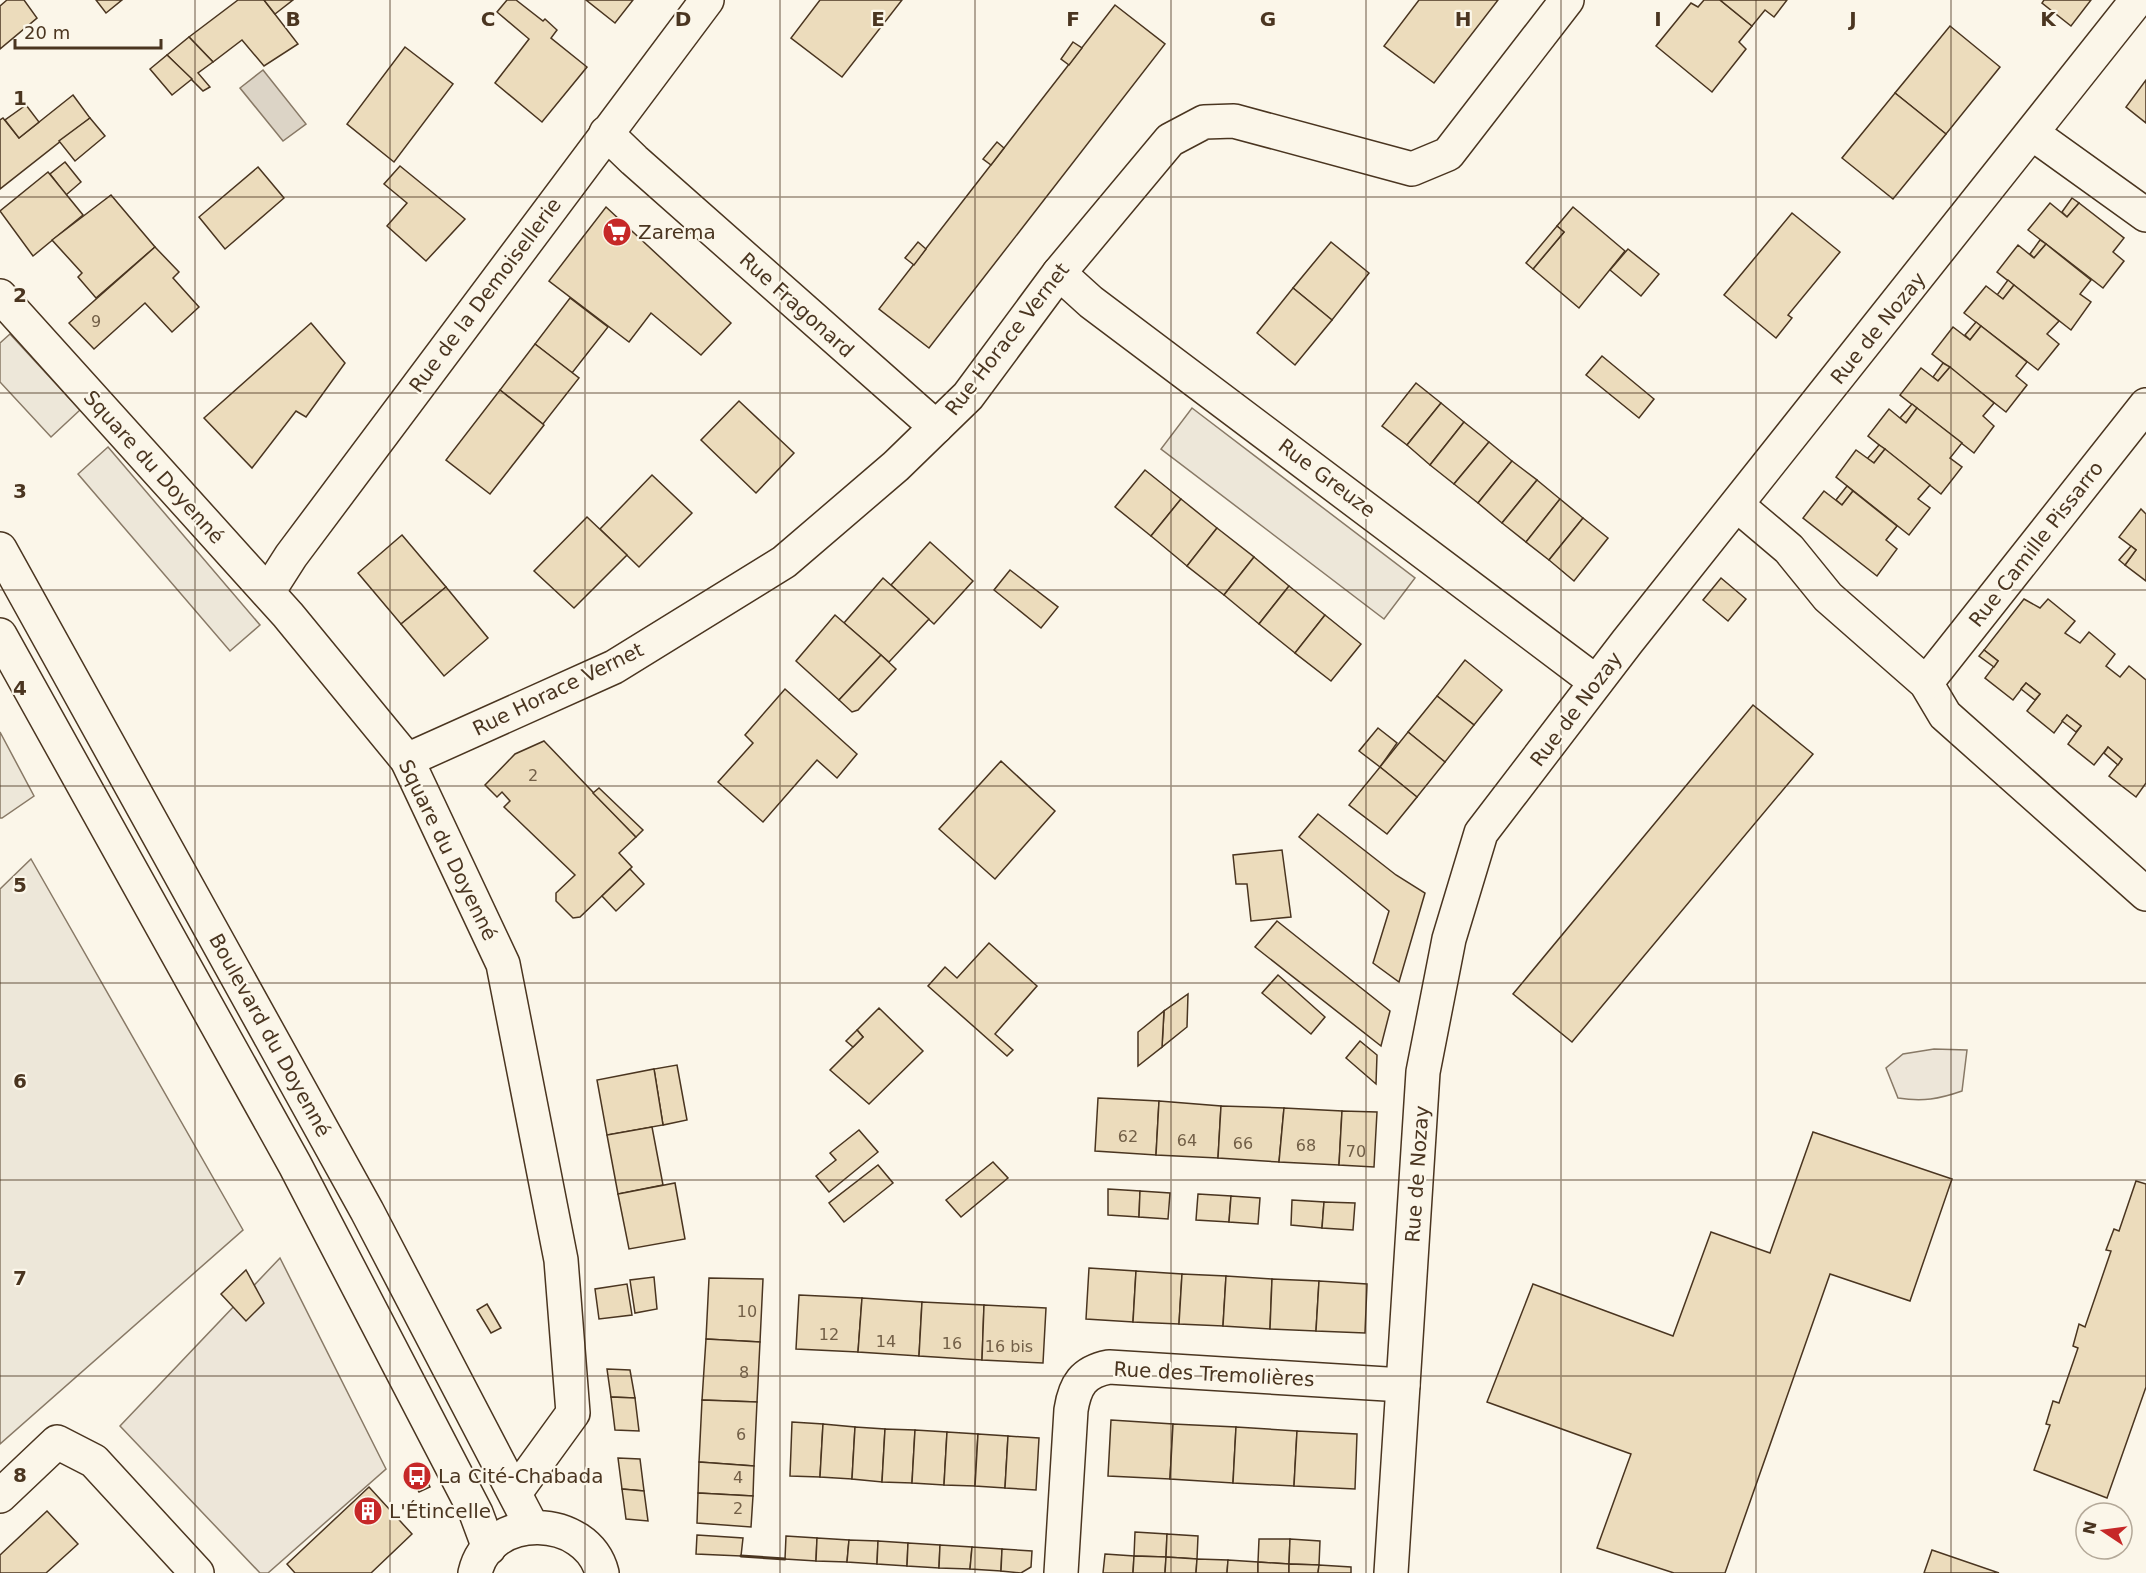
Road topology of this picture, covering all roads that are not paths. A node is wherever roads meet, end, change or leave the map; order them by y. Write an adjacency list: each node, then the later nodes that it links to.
1 (707, 0): 4 (street, Rue de la Demoisellerie)
2 (1566, 0): 7 (street, Rue Horace Vernet)
3 (2137, 0): 5 (street, Rue de Nozay)
4 (606, 133): 10 (street, Rue Fragonard); 13 (street, Rue de la Demoisellerie)
5 (2032, 134): 6 (street); 11 (street, Rue de Nozay)
6 (2146, 215)
7 (1059, 273): 10 (street, Rue Horace Vernet); 15 (street, Rue Greuze)
8 (0, 296): 13 (street, Square du Doyenné)
9 (2146, 405): 16 (street, Rue Camille Pissarro)
10 (936, 427): 17 (street, Rue Horace Vernet)
11 (1737, 505): 15 (street, Rue de Nozay); 16 (street)
12 (0, 549): 20 (street, Boulevard du Doyenné)
13 (268, 592): 17 (street, Square du Doyenné)
14 (0, 635): 23 (street, Boulevard du Doyenné)
15 (1596, 682): 19 (street, Rue de Nozay)
16 (1926, 683): 18 (street)
17 (407, 760): 20 (street, Square du Doyenné)
18 (2146, 894)
19 (1403, 1385): 26 (street, Rue des Tremolières); 27 (street, Rue de Nozay)
20 (515, 1493): 22 (street, Boulevard du Doyenné)
21 (0, 1496): 24 (street)
22 (532, 1527): 23 (street, Boulevard du Doyenné); 25 (street, Boulevard du Doyenné)
23 (482, 1561)
24 (197, 1573)
25 (602, 1573)
26 (1061, 1573)
27 (1391, 1573)

